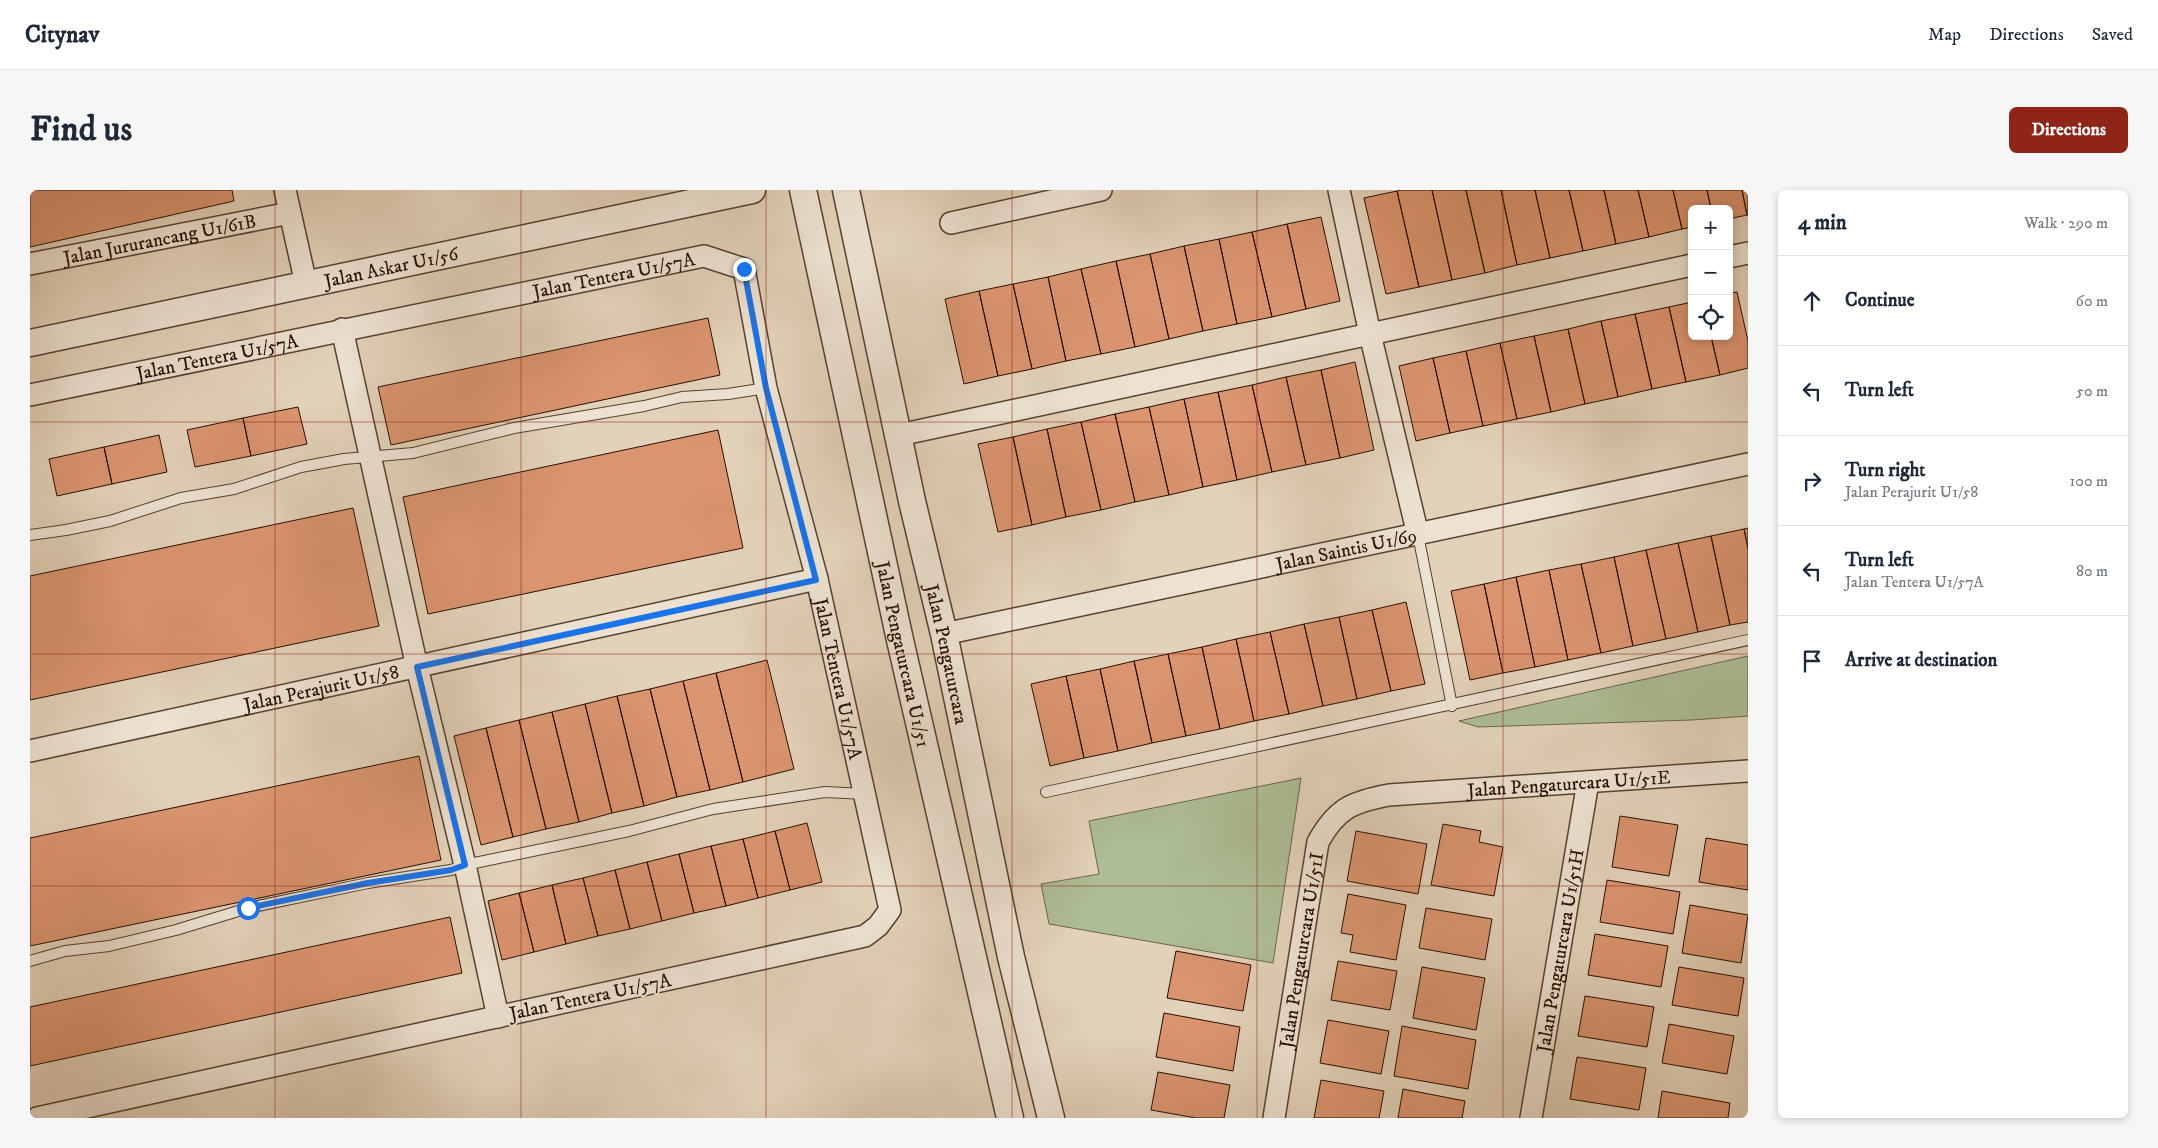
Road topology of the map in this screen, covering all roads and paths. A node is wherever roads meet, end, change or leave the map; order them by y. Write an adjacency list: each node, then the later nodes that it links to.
1 (285, 190): 7 (street)
2 (752, 190): 13 (street, Jalan Askar U1/56)
3 (803, 190): 23 (street, Jalan Pengaturcara U1/51)
4 (846, 190): 19 (street, Jalan Pengaturcara)
5 (1101, 190): 8 (street)
6 (1339, 190): 15 (street)
7 (290, 213): 11 (street, Jalan Jururancang U1/61B); 13 (street)
8 (951, 223)
9 (1748, 253): 10 (street)
10 (1733, 256)
11 (30, 264)
12 (1688, 266): 15 (street)
13 (306, 284): 16 (street, Jalan Askar U1/56)
14 (342, 330): 17 (street, Jalan Tentera U1/57A); 18 (street, Jalan Tentera U1/57A); 20 (street)
15 (1370, 334): 19 (street); 25 (street)
16 (30, 343)
17 (766, 388): 20 (lane); 26 (street, Jalan Tentera U1/57A)
18 (30, 394)
19 (898, 435): 22 (street, Jalan Pengaturcara)
20 (371, 458): 24 (lane); 29 (street)
21 (1748, 464): 25 (street, Jalan Saintis U1/69)
22 (912, 500): 23 (street); 27 (street, Jalan Pengaturcara)
23 (872, 511): 41 (street, Jalan Pengaturcara U1/51)
24 (30, 534)
25 (1418, 535): 27 (street, Jalan Saintis U1/69); 30 (lane)
26 (816, 580): 29 (street, Jalan Perajurit U1/58); 35 (street, Jalan Tentera U1/57A)
27 (944, 634): 42 (street, Jalan Pengaturcara)
28 (1748, 640): 30 (lane)
29 (417, 667): 31 (street, Jalan Perajurit U1/58); 37 (street)
30 (1452, 706): 34 (lane)
31 (30, 751)
32 (1748, 772): 33 (street, Jalan Pengaturcara U1/51E)
33 (1588, 782): 36 (street, Jalan Pengaturcara U1/51E); 44 (street, Jalan Pengaturcara U1/51H)
34 (1046, 792)
35 (866, 794): 37 (lane); 39 (street, Jalan Tentera U1/57A)
36 (1389, 795): 43 (street, Jalan Pengaturcara U1/51I)
37 (465, 865): 38 (lane); 39 (street)
38 (30, 961)
39 (498, 1017): 40 (street, Jalan Tentera U1/57A)
40 (37, 1118)
41 (1010, 1118)
42 (1051, 1118)
43 (1274, 1118)
44 (1532, 1118)

